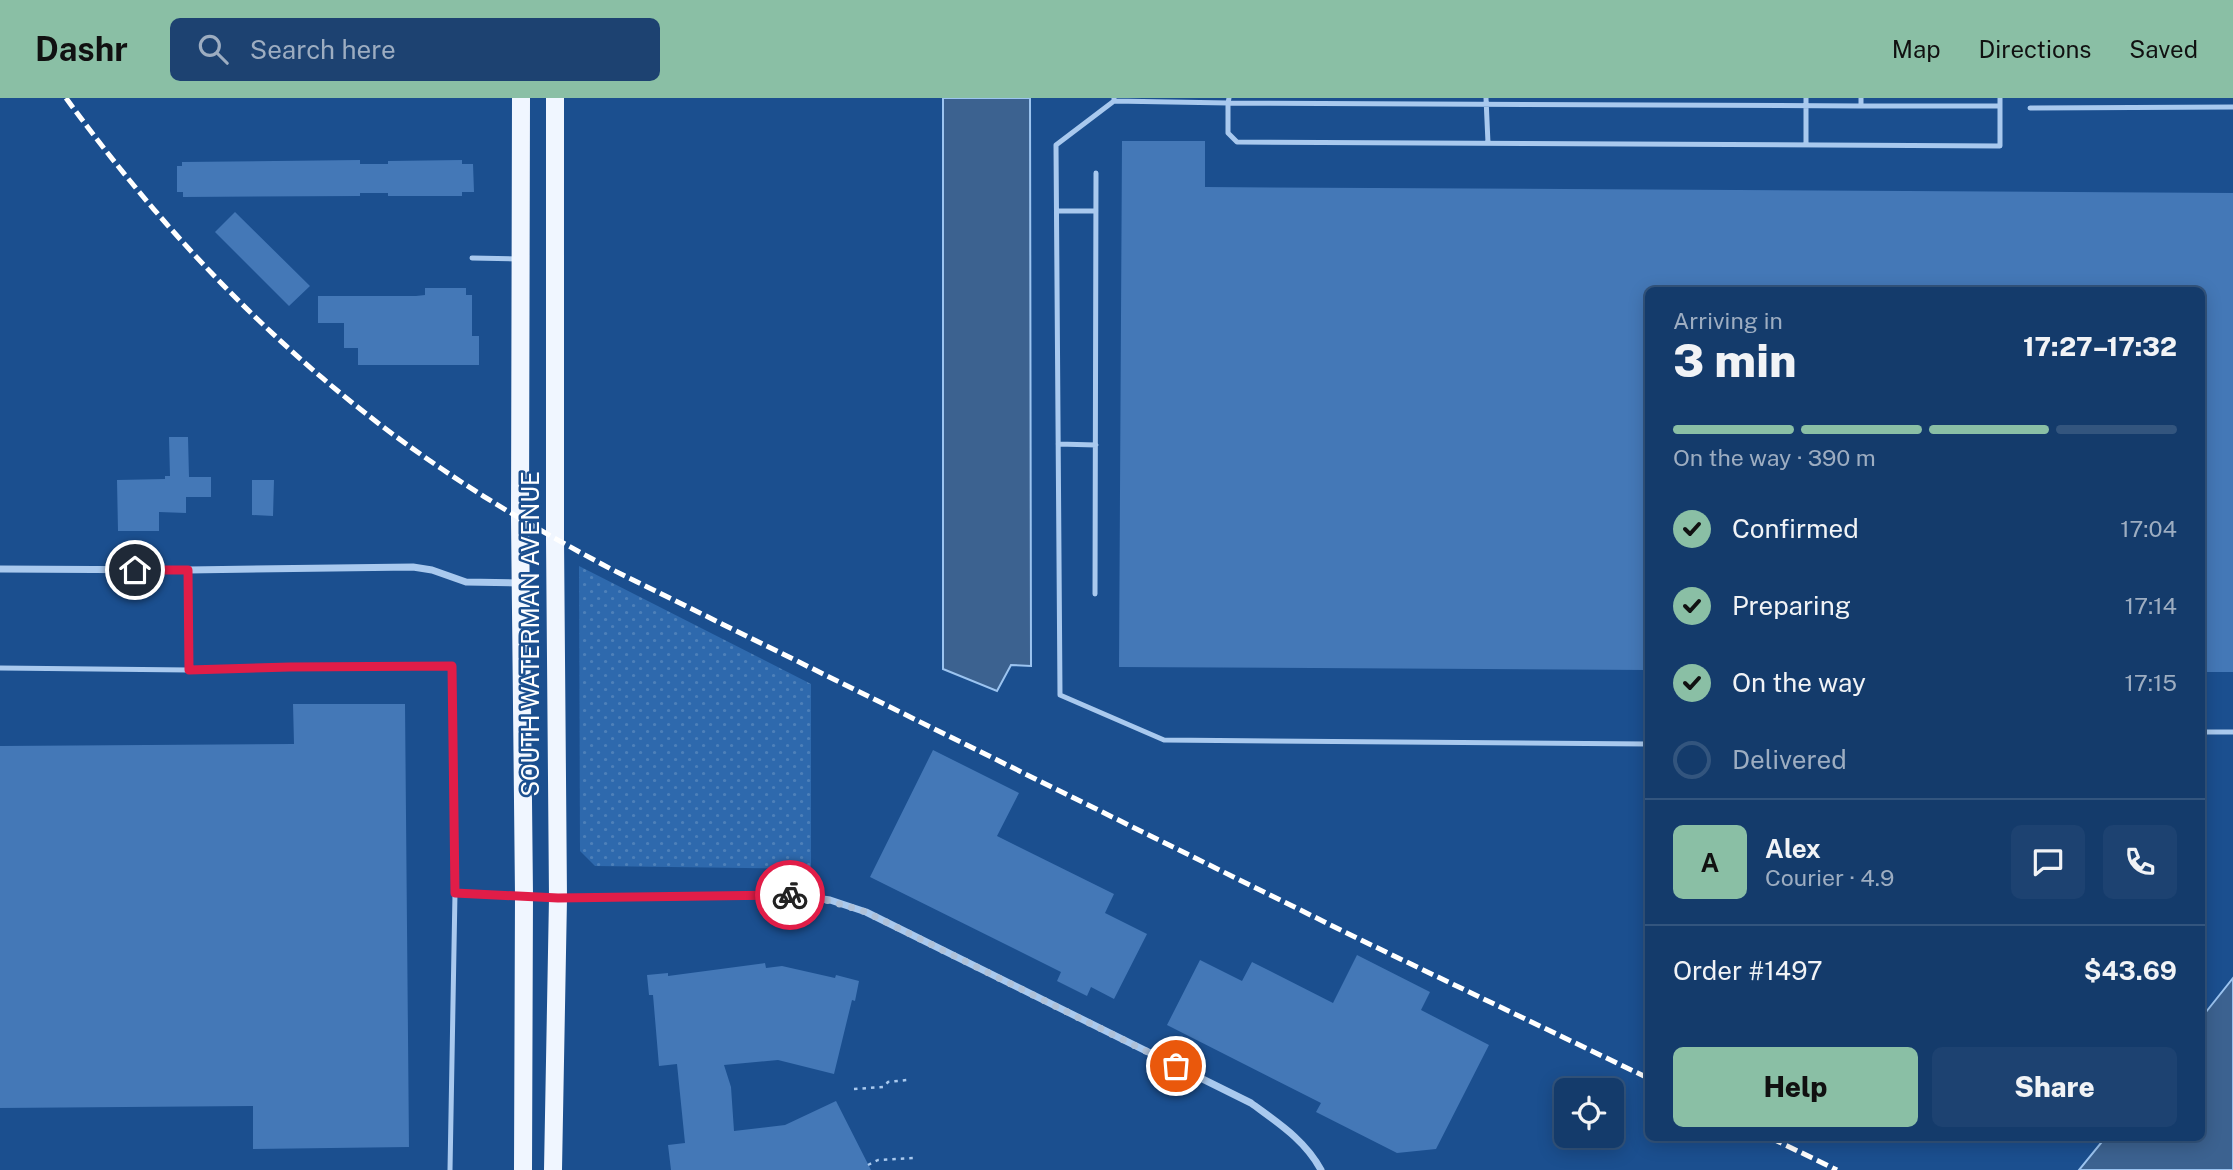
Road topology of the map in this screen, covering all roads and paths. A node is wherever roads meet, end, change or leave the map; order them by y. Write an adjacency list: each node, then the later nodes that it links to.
1 (521, 98): 20 (main road, SOUTH WATERMAN AVENUE)
2 (555, 98): 34 (main road, SOUTH WATERMAN AVENUE)
3 (1861, 98): 10 (lane)
4 (2000, 98): 11 (lane)
5 (1114, 100): 6 (lane); 17 (lane)
6 (1228, 101): 7 (lane); 14 (lane)
7 (1486, 101): 8 (lane); 14 (lane)
8 (1751, 101): 9 (lane)
9 (1806, 102): 10 (lane); 15 (lane)
10 (1861, 106): 11 (lane)
11 (2000, 106): 15 (lane)
12 (2233, 107): 13 (lane)
13 (2030, 108)
14 (1488, 143): 15 (lane)
15 (1806, 145)
16 (1096, 173): 18 (lane)
17 (1056, 211): 18 (lane); 21 (lane)
18 (1096, 211): 22 (lane)
19 (472, 258): 20 (lane)
20 (521, 259): 25 (main road, SOUTH WATERMAN AVENUE)
21 (1058, 444): 22 (lane); 31 (lane)
22 (1096, 445): 26 (lane)
23 (0, 569): 24 (street)
24 (188, 570): 25 (street); 28 (lane)
25 (520, 583): 33 (main road, SOUTH WATERMAN AVENUE)
26 (1095, 594)
27 (0, 668): 28 (lane)
28 (189, 670): 32 (lane)
29 (2205, 732): 30 (lane)
30 (2233, 732)
31 (1645, 744)
32 (455, 893): 33 (lane); 39 (lane)
33 (524, 895): 34 (street); 40 (main road, SOUTH WATERMAN AVENUE)
34 (558, 898): 41 (main road, SOUTH WATERMAN AVENUE); 42 (street)
35 (907, 1080): 36 (path)
36 (854, 1089)
37 (915, 1158): 38 (path)
38 (868, 1165)
39 (450, 1170)
40 (523, 1170)
41 (553, 1170)
42 (1321, 1170)

